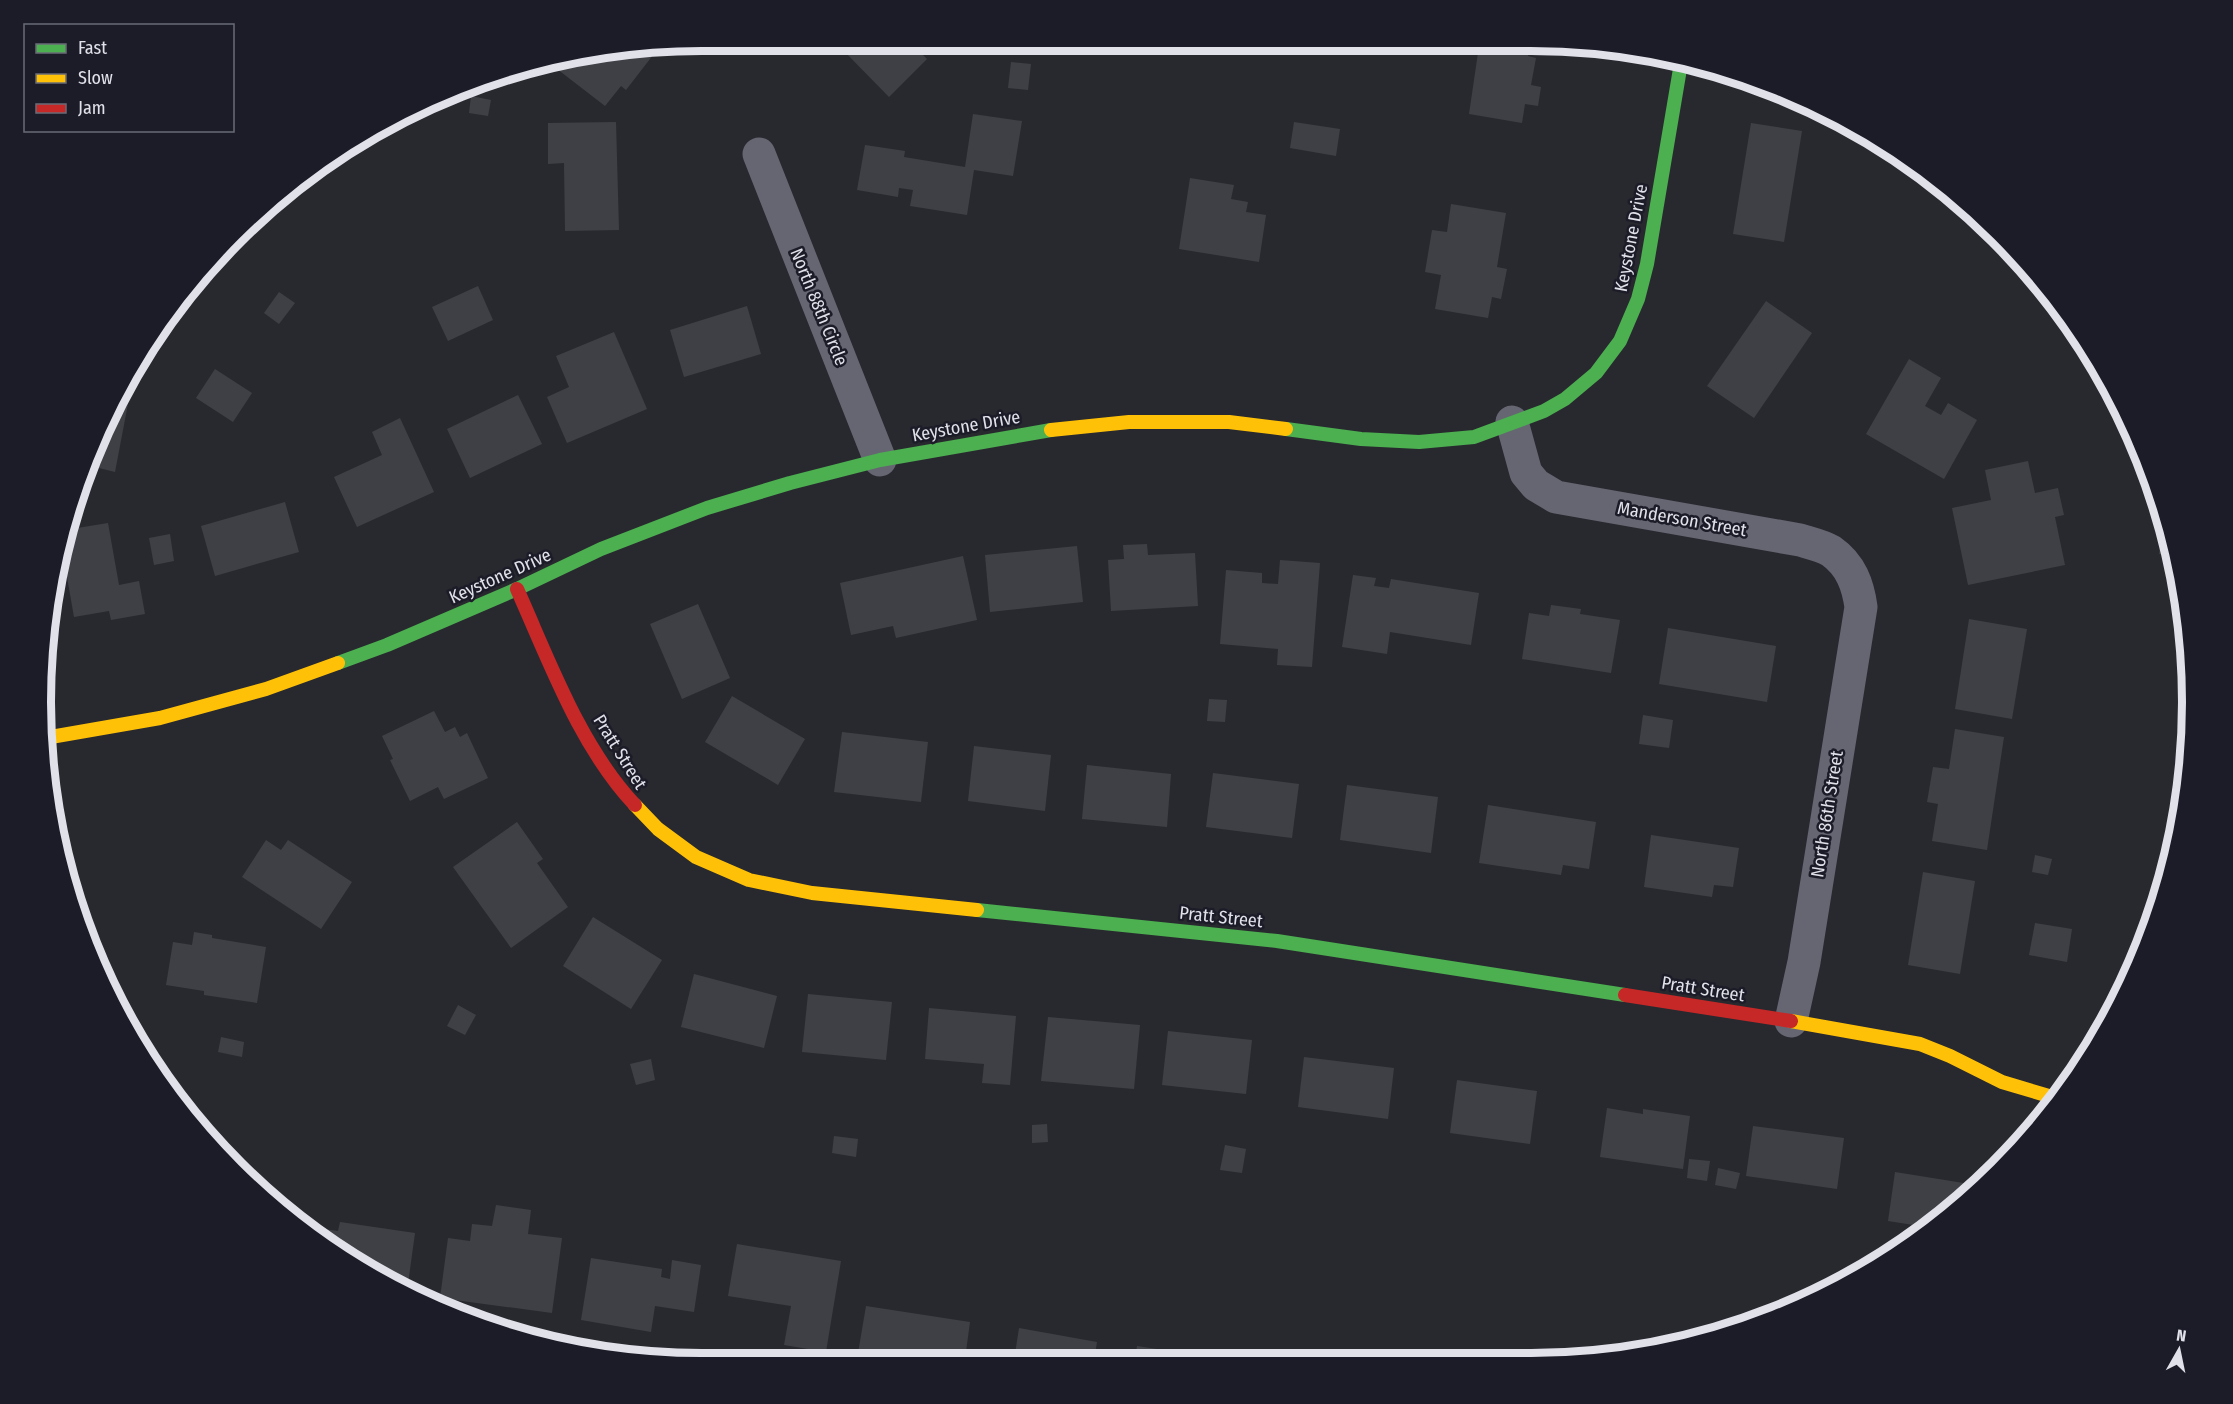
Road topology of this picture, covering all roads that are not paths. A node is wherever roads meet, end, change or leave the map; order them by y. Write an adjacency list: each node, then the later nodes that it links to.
1 (1680, 69): 3 (street, Keystone Drive)
2 (759, 154): 4 (street, North 88th Circle)
3 (1512, 422): 4 (street, Keystone Drive); 6 (street, Manderson Street)
4 (880, 460): 5 (street, Keystone Drive)
5 (517, 589): 7 (street, Keystone Drive); 8 (street, Pratt Street)
6 (1861, 607): 8 (street, North 86th Street)
7 (52, 737)
8 (1791, 1021): 9 (street, Pratt Street)
9 (2049, 1096)

